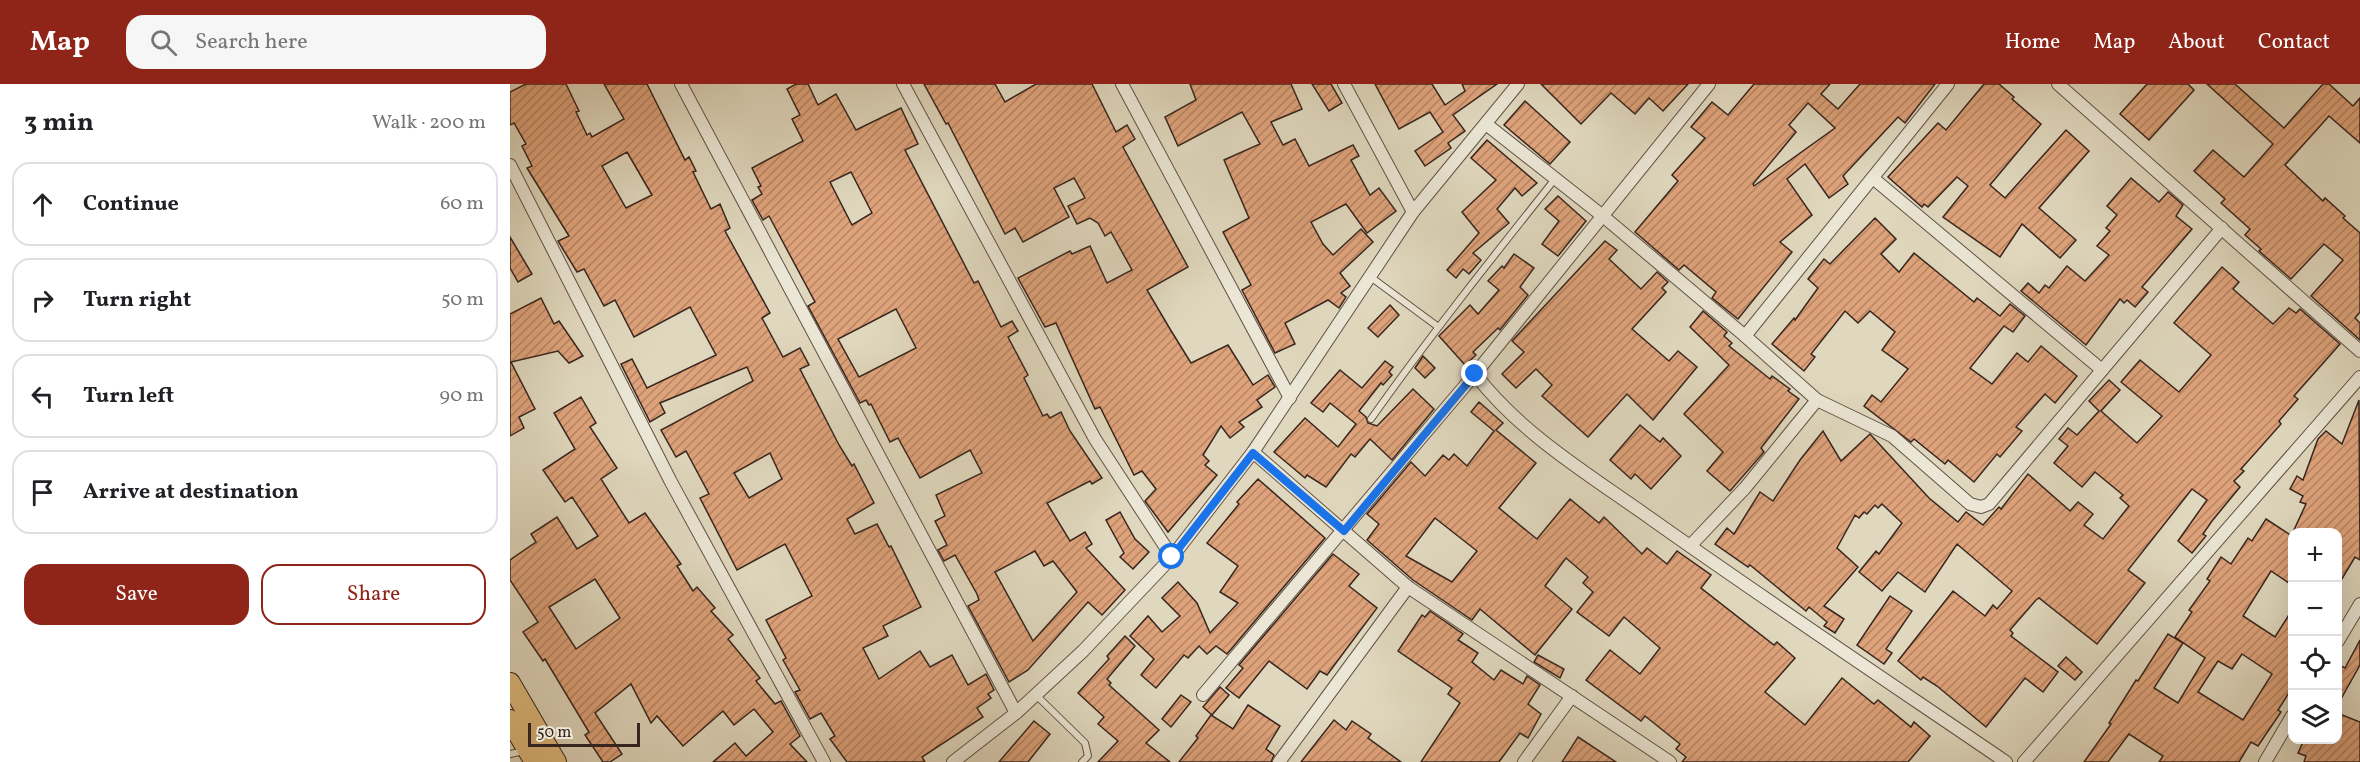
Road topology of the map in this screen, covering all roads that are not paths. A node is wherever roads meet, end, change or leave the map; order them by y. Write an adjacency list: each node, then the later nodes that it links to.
1 (681, 84): 37 (street)
2 (903, 84): 29 (street)
3 (1122, 84): 23 (street)
4 (1344, 84): 13 (street)
5 (1518, 84): 9 (street)
6 (1709, 84): 14 (street)
7 (1948, 84): 12 (street)
8 (2058, 84): 15 (street)
9 (1486, 124): 11 (street); 13 (street)
10 (510, 165): 42 (street)
11 (1556, 179): 14 (street); 17 (lane)
12 (1874, 179): 18 (street); 20 (street)
13 (1413, 212): 16 (street)
14 (1604, 217): 18 (street); 21 (street)
15 (2223, 228): 19 (street); 20 (street)
16 (1372, 278): 17 (lane); 23 (street)
17 (1437, 326): 25 (lane)
18 (1745, 336): 24 (street)
19 (2360, 351)
20 (2102, 370): 24 (street)
21 (1475, 374): 27 (street); 28 (street)
22 (2360, 377): 49 (street)
23 (1290, 398): 26 (street)
24 (1817, 400): 28 (street)
25 (1371, 419)
26 (1253, 453): 27 (street); 29 (street)
27 (1344, 531): 30 (street); 35 (street)
28 (1690, 546): 48 (street)
29 (1172, 557): 34 (street)
30 (1408, 586): 36 (street); 45 (street)
31 (2360, 604): 32 (street)
32 (2340, 636)
33 (510, 683): 41 (main road)
34 (1036, 694): 37 (street); 44 (lane)
35 (1203, 696)
36 (1572, 696): 46 (street); 47 (street)
37 (1016, 713): 43 (street)
38 (510, 720): 40 (main road)
39 (2288, 723): 50 (street)
40 (524, 756)
41 (556, 762)
42 (824, 762)
43 (953, 762)
44 (1082, 762)
45 (1279, 762)
46 (1524, 762)
47 (1670, 762)
48 (2006, 762)
49 (2025, 762)
50 (2265, 762)

